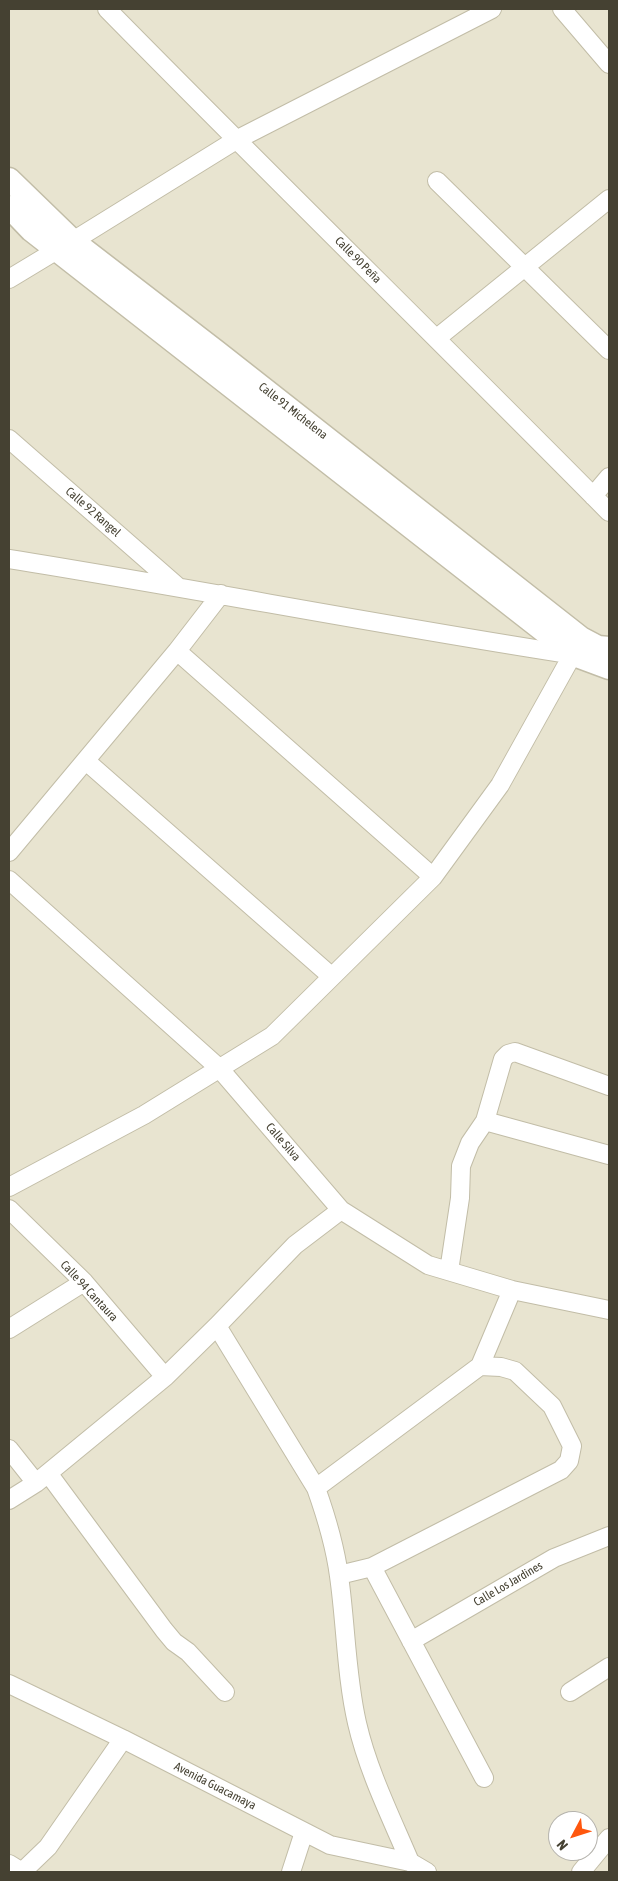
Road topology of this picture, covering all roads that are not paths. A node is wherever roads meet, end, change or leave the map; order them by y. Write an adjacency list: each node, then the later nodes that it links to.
1 (107, 9): 5 (street, Calle 90 Peña)
2 (492, 9): 5 (street)
3 (562, 9): 4 (street)
4 (609, 64)
5 (236, 140): 10 (street); 13 (street, Calle 90 Peña)
6 (9, 179): 10 (street, Calle 91 Michelena)
7 (437, 182): 11 (street)
8 (609, 199): 11 (street)
9 (9, 207): 10 (street, Calle 91 Michelena)
10 (65, 246): 12 (street); 22 (street, Calle 91 Michelena)
11 (525, 268): 13 (street); 14 (street)
12 (9, 280)
13 (437, 338): 17 (street, Calle 90 Peña)
14 (609, 350)
15 (9, 439): 20 (street, Calle 92 Rangel)
16 (609, 476): 17 (street)
17 (593, 496): 18 (street, Calle 90 Peña)
18 (609, 512)
19 (9, 559): 20 (street)
20 (178, 586): 21 (street)
21 (221, 594): 22 (street); 24 (street)
22 (578, 647): 23 (street); 25 (street); 28 (street)
23 (609, 648)
24 (177, 651): 26 (street); 28 (street)
25 (609, 668)
26 (86, 761): 27 (street); 30 (street)
27 (12, 841)
28 (433, 877): 30 (street)
29 (9, 880): 31 (street, Calle Silva)
30 (331, 976): 31 (street)
31 (220, 1068): 35 (street); 37 (street, Calle Silva)
32 (609, 1086): 33 (street)
33 (485, 1121): 34 (street); 38 (street)
34 (609, 1155)
35 (9, 1187)
36 (9, 1209): 39 (street, Calle 94 Cantaura)
37 (341, 1210): 38 (street, Calle Silva); 42 (street)
38 (449, 1271): 40 (street, Calle Silva)
39 (84, 1282): 43 (street); 45 (street, Calle 94 Cantaura)
40 (512, 1290): 41 (street, Calle Silva); 44 (street)
41 (609, 1310)
42 (217, 1326): 45 (street); 48 (street)
43 (9, 1329)
44 (480, 1366): 48 (street); 51 (street)
45 (165, 1377): 47 (street)
46 (9, 1449): 47 (street)
47 (42, 1478): 49 (street); 56 (street)
48 (316, 1488): 52 (street)
49 (9, 1500)
50 (609, 1536): 53 (street, Calle Los Jardines)
51 (372, 1566): 52 (street); 53 (street)
52 (339, 1575): 62 (street)
53 (411, 1640): 59 (street)
54 (609, 1667): 57 (street)
55 (9, 1684): 58 (street, Avenida Guacamaya)
56 (225, 1692)
57 (570, 1692)
58 (123, 1739): 60 (street, Avenida Guacamaya); 64 (street)
59 (484, 1778)
60 (304, 1832): 62 (street, Avenida Guacamaya); 65 (street)
61 (609, 1838): 67 (street)
62 (410, 1862): 66 (street, Avenida Guacamaya)
63 (9, 1864): 64 (street)
64 (22, 1872)
65 (291, 1872)
66 (427, 1872)
67 (581, 1872)

